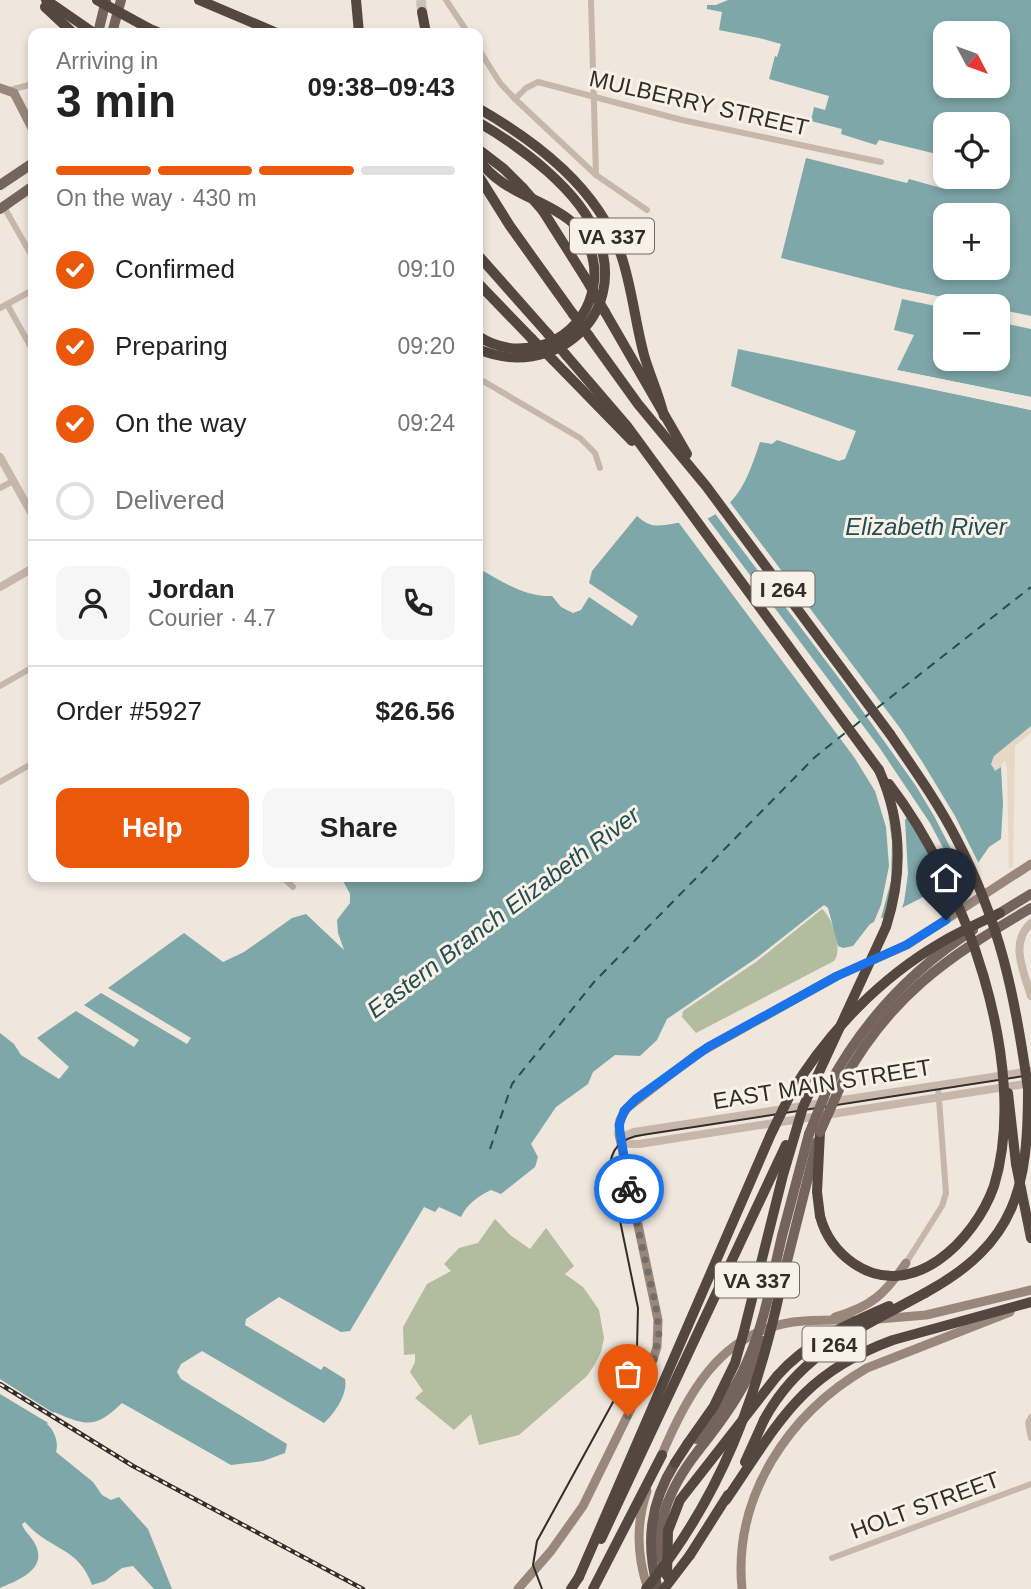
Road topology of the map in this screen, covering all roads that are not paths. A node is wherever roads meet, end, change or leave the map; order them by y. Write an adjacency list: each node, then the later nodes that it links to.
1 (39, 0): 11 (highway)
2 (46, 0): 12 (highway)
3 (97, 0): 15 (highway, bridge)
4 (106, 0): 13 (main road)
5 (121, 0): 14 (main road)
6 (199, 0): 16 (highway)
7 (356, 0): 17 (highway)
8 (446, 0): 19 (street)
9 (591, 0): 23 (street)
10 (422, 12): 18 (highway)
11 (68, 28)
12 (88, 28)
13 (98, 28)
14 (113, 28)
15 (148, 28)
16 (265, 28)
17 (359, 28)
18 (424, 28)
19 (465, 28)
20 (483, 56): 24 (street)
21 (28, 85): 22 (street)
22 (5, 89): 26 (main road)
23 (593, 97): 24 (street, MULBERRY STREET); 32 (street, MULBERRY STREET); 34 (street)
24 (515, 99): 34 (street)
25 (483, 111): 49 (highway, VA 337)
26 (28, 123)
27 (483, 125): 29 (highway)
28 (483, 131): 29 (highway)
29 (514, 147): 47 (highway)
30 (483, 155): 49 (highway, bridge)
31 (483, 160): 45 (highway)
32 (881, 162)
33 (28, 166): 36 (main road)
34 (596, 175): 39 (street)
35 (483, 183): 54 (highway, I 264, bridge)
36 (0, 185)
37 (28, 190): 38 (main road)
38 (2, 208): 40 (street)
39 (647, 210)
40 (28, 250)
41 (483, 261): 50 (highway, I 264, bridge)
42 (483, 288): 50 (highway, bridge)
43 (28, 293): 44 (street)
44 (3, 306): 46 (street)
45 (483, 338)
46 (28, 344)
47 (483, 351)
48 (483, 382): 52 (street)
49 (664, 416): 54 (highway, VA 337)
50 (648, 456): 62 (highway, I 264)
51 (0, 457): 53 (street)
52 (600, 468)
53 (13, 481): 55 (street); 56 (street)
54 (706, 486): 74 (highway, I 264, bridge)
55 (0, 488)
56 (28, 507)
57 (28, 571): 58 (street)
58 (0, 587)
59 (28, 670): 60 (street)
60 (0, 686)
61 (28, 766): 63 (street)
62 (878, 770): 75 (highway, bridge); 77 (highway, I 264, bridge)
63 (0, 782)
64 (1031, 864): 80 (main road)
65 (288, 882): 66 (street)
66 (293, 887)
67 (1031, 894): 69 (main road)
68 (1031, 908): 79 (main road, bridge)
69 (1000, 913): 79 (main road, bridge); 97 (highway, bridge)
70 (1031, 922): 71 (street)
71 (1031, 996)
72 (1031, 1071): 73 (street, EAST MAIN STREET)
73 (938, 1086): 76 (street); 80 (street, EAST MAIN STREET)
74 (1030, 1090): 76 (street, EAST MAIN STREET); 78 (highway); 86 (highway, I 264)
75 (1008, 1093): 79 (highway, bridge); 82 (highway, bridge)
76 (940, 1097): 80 (street, EAST MAIN STREET); 83 (street)
77 (803, 1107): 91 (highway, VA 337, bridge); 97 (highway, I 264, bridge)
78 (1031, 1107)
79 (814, 1133): 81 (main road)
80 (620, 1141): 98 (main road)
81 (787, 1237): 84 (main road); 91 (main road, bridge)
82 (1031, 1238)
83 (906, 1263): 88 (main road)
84 (782, 1281): 91 (main road, bridge); 101 (highway, bridge)
85 (1031, 1290): 88 (main road)
86 (925, 1293): 94 (highway, I 264, bridge); 96 (highway, bridge)
87 (1031, 1303): 94 (highway); 105 (main road)
88 (821, 1320): 92 (main road)
89 (1031, 1417): 90 (street)
90 (1031, 1438)
91 (692, 1447): 96 (main road); 102 (highway, VA 337)
92 (662, 1455): 100 (highway); 101 (main road)
93 (1031, 1484): 95 (street, HOLT STREET)
94 (726, 1500): 103 (highway, I 264, bridge)
95 (832, 1558)
96 (667, 1576): 104 (highway)
97 (579, 1577): 99 (highway, I 264)
98 (517, 1589)
99 (571, 1589)
100 (593, 1589)
101 (647, 1589)
102 (658, 1589)
103 (664, 1589)
104 (672, 1589)
105 (742, 1589)

